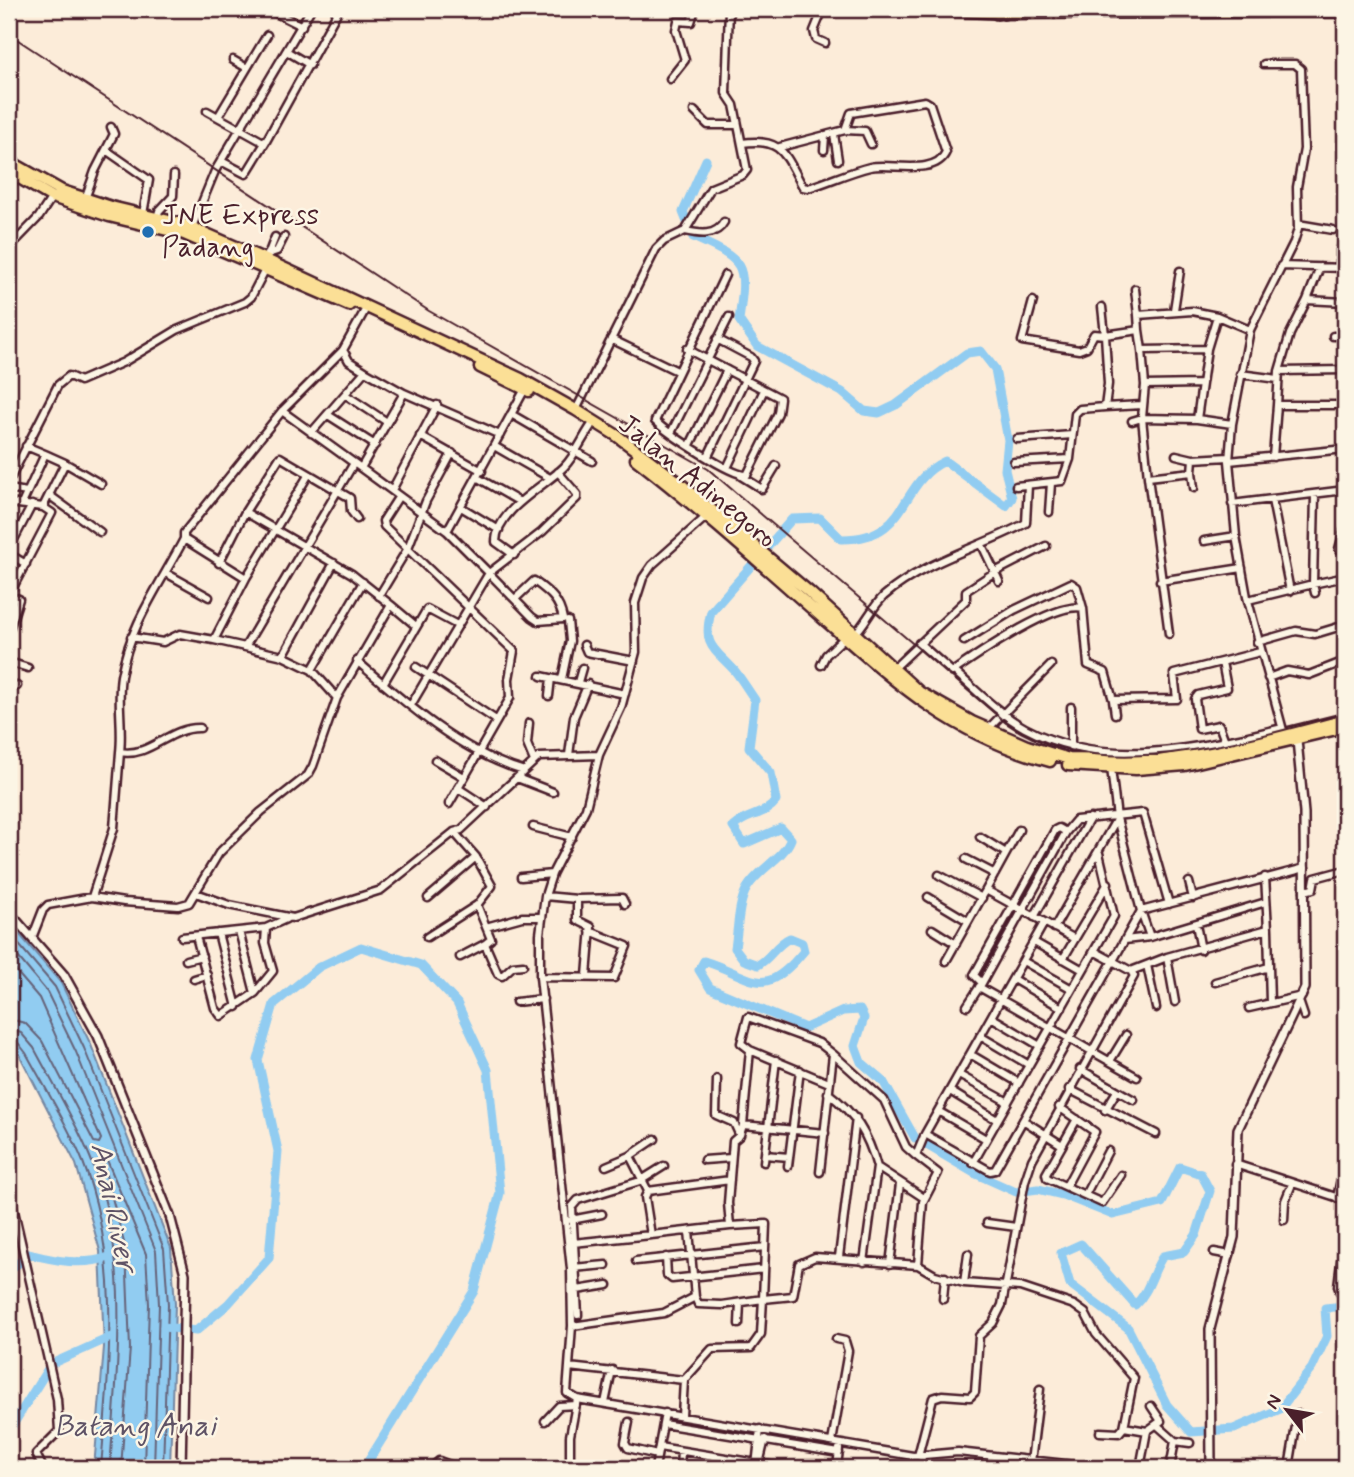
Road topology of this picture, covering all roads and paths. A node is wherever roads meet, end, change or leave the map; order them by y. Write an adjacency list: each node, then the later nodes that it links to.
1 (311, 9): 11 (street)
2 (339, 9): 17 (street)
3 (695, 9): 19 (street)
4 (729, 9): 23 (street)
5 (823, 9): 13 (street)
6 (931, 9): 8 (highway)
7 (1198, 10): 8 (highway); 10 (highway)
8 (1001, 11)
9 (274, 12): 11 (street)
10 (1345, 12)
11 (302, 26): 14 (street)
12 (267, 35): 18 (street)
13 (825, 43)
14 (288, 52): 17 (street); 26 (street)
15 (233, 60): 18 (street)
16 (1264, 64): 45 (street)
17 (310, 65): 29 (street)
18 (247, 68): 22 (street)
19 (670, 79)
20 (207, 111): 22 (street)
21 (694, 111): 23 (street)
22 (218, 117): 26 (street)
23 (738, 125): 30 (street)
24 (111, 127): 33 (street)
25 (845, 130): 27 (street); 31 (street); 32 (street)
26 (242, 131): 29 (street); 37 (street)
27 (834, 134): 28 (street); 35 (street)
28 (825, 136): 32 (street); 34 (street)
29 (265, 143): 37 (street)
30 (742, 143): 32 (street); 47 (street)
31 (871, 144)
32 (780, 147)
33 (106, 150): 41 (street); 42 (street)
34 (824, 150)
35 (838, 160)
36 (9, 161): 41 (highway, Jalan Adinegoro)
37 (221, 161): 46 (street)
38 (9, 172): 40 (highway, Jalan Adinegoro)
39 (174, 175): 43 (street)
40 (52, 197): 52 (street); 53 (highway, Jalan Adinegoro)
41 (85, 199): 42 (highway, Jalan Adinegoro)
42 (143, 214): 43 (highway, Jalan Adinegoro)
43 (157, 218): 46 (highway, Jalan Adinegoro)
44 (724, 222): 47 (street)
45 (1298, 224): 48 (street); 54 (street)
46 (192, 227): 53 (highway, Jalan Adinegoro)
47 (687, 230): 75 (street)
48 (1333, 230)
49 (1345, 236): 56 (street)
50 (275, 237): 53 (street)
51 (284, 237): 53 (street)
52 (9, 248)
53 (267, 261): 60 (highway, Jalan Adinegoro); 119 (street)
54 (1281, 266): 55 (street); 71 (street)
55 (1320, 267): 56 (street); 61 (street)
56 (1343, 268)
57 (1180, 271): 65 (street)
58 (725, 275): 77 (street)
59 (1135, 289): 67 (street)
60 (326, 291): 66 (highway, Jalan Adinegoro); 101 (highway, Jalan Adinegoro)
61 (1307, 300): 63 (street); 86 (street)
62 (1033, 301): 72 (street)
63 (1345, 302)
64 (1102, 307): 72 (street)
65 (1174, 310): 67 (street); 68 (street)
66 (364, 312): 79 (street); 92 (highway, Jalan Adinegoro)
67 (1138, 315): 70 (street)
68 (1217, 316): 71 (street); 78 (street)
69 (729, 317): 76 (street)
70 (1139, 330): 72 (street); 80 (street)
71 (1250, 330): 87 (street)
72 (1105, 335): 100 (street)
73 (1333, 336): 74 (street)
74 (1345, 336)
75 (611, 339): 85 (street); 101 (street)
76 (717, 339): 81 (street); 88 (street)
77 (688, 349): 81 (street); 85 (street)
78 (1207, 349): 80 (street); 90 (street)
79 (343, 350): 84 (street); 102 (street)
80 (1142, 350): 91 (street)
81 (707, 360): 82 (street); 112 (street)
82 (727, 370): 88 (street); 118 (street)
83 (1345, 370): 86 (street)
84 (365, 371): 94 (street); 95 (street)
85 (677, 371): 112 (street)
86 (1279, 371): 89 (street)
87 (1240, 374): 89 (street); 109 (street)
88 (745, 379): 93 (street); 126 (street)
89 (1278, 379): 98 (street)
90 (1200, 384): 91 (street); 106 (street)
91 (1145, 385): 97 (street)
92 (525, 389): 103 (street); 110 (highway, Jalan Adinegoro)
93 (764, 390): 137 (street); 142 (street)
94 (404, 393): 96 (street); 108 (street)
95 (346, 395): 104 (street); 108 (street)
96 (437, 405): 113 (street); 115 (street)
97 (1142, 405): 100 (street); 105 (street)
98 (1277, 405): 99 (street); 127 (street)
99 (1345, 405)
100 (1105, 407): 114 (street)
101 (576, 410): 148 (highway, Jalan Adinegoro)
102 (282, 411): 111 (street); 179 (street)
103 (511, 414): 113 (street); 122 (street)
104 (328, 415): 111 (street); 117 (street)
105 (1142, 418): 106 (street); 107 (street); 143 (street)
106 (1197, 419): 109 (street)
107 (1132, 421)
108 (387, 422): 117 (street)
109 (1232, 424): 130 (street)
110 (591, 426): 122 (street); 148 (highway, Jalan Adinegoro)
111 (311, 433): 134 (street)
112 (671, 433): 118 (street)
113 (500, 435): 120 (street)
114 (1072, 435): 116 (street); 128 (street)
115 (420, 436): 123 (street); 154 (street)
116 (1017, 439)
117 (376, 445): 136 (street)
118 (690, 445): 126 (street)
119 (26, 446): 124 (street); 145 (street)
120 (494, 446): 141 (street); 144 (street)
121 (1345, 449): 127 (street)
122 (575, 451): 131 (street); 138 (street)
123 (452, 453): 141 (street); 170 (street)
124 (45, 454): 133 (street); 156 (street)
125 (1176, 455): 129 (street)
126 (708, 456): 137 (street)
127 (1273, 457): 130 (street)
128 (1070, 459): 132 (street); 146 (street)
129 (1193, 459): 130 (street); 139 (street)
130 (1229, 459): 165 (street)
131 (592, 461)
132 (1014, 462)
133 (65, 463): 147 (street); 157 (street)
134 (354, 463): 136 (street); 153 (street)
135 (776, 466): 142 (street)
136 (361, 468): 154 (street)
137 (727, 468): 142 (street)
138 (558, 472): 144 (street); 189 (street)
139 (1192, 472): 143 (street); 151 (street)
140 (309, 474): 153 (street); 168 (street); 175 (street)
141 (480, 475): 161 (street); 167 (street)
142 (739, 475)
143 (1148, 477): 200 (street)
144 (550, 478): 161 (street)
145 (9, 481)
146 (1051, 483): 149 (street); 169 (street)
147 (101, 484)
148 (675, 484): 171 (highway, Jalan Adinegoro); 182 (highway, Jalan Adinegoro)
149 (1028, 485): 150 (street); 181 (street)
150 (1016, 486)
151 (1194, 488)
152 (9, 489): 156 (street)
153 (338, 490): 172 (street); 184 (street)
154 (392, 490): 159 (street)
155 (1345, 490): 158 (street)
156 (27, 492): 163 (street)
157 (49, 495): 166 (street); 177 (street)
158 (1315, 495): 160 (street); 202 (street)
159 (399, 496): 170 (street); 186 (street)
160 (1272, 500): 165 (street); 203 (street)
161 (520, 502): 174 (street)
162 (9, 503): 163 (street)
163 (22, 503): 164 (street)
164 (32, 505): 166 (street); 185 (street)
165 (1232, 505): 178 (street)
166 (43, 507): 192 (street)
167 (461, 507): 174 (street); 176 (street)
168 (245, 512): 175 (street); 190 (street)
169 (1049, 512)
170 (423, 513): 176 (street); 186 (street)
171 (708, 516): 182 (highway, Jalan Adinegoro); 230 (street)
172 (357, 519)
173 (1345, 527): 187 (street)
174 (499, 530): 189 (street)
175 (276, 531): 184 (street); 198 (street)
176 (447, 531): 196 (street)
177 (100, 532)
178 (1236, 536): 180 (street); 193 (street)
179 (184, 539): 190 (street); 195 (street)
180 (1204, 541)
181 (982, 545): 194 (street); 219 (street)
182 (747, 546): 219 (highway, Jalan Adinegoro)
183 (1046, 546): 194 (street)
184 (304, 547): 191 (street); 226 (street)
185 (9, 548)
186 (408, 548): 206 (street); 210 (street)
187 (1339, 549)
188 (9, 554): 192 (street)
189 (514, 555): 196 (street)
190 (219, 563): 198 (street)
191 (334, 563): 201 (street); 228 (street)
192 (26, 564): 205 (street)
193 (1242, 568): 200 (street); 209 (street)
194 (995, 572): 199 (street); 224 (street)
195 (166, 573): 207 (street); 220 (street)
196 (489, 573): 208 (street); 210 (street)
197 (1345, 577): 202 (street)
198 (246, 578): 221 (street)
199 (999, 581)
200 (1160, 581): 218 (street)
201 (363, 582): 206 (street); 240 (street)
202 (1313, 584): 203 (street); 204 (street)
203 (1290, 591): 209 (street)
204 (1315, 593)
205 (9, 596): 217 (street)
206 (379, 596): 211 (street)
207 (209, 597)
208 (515, 599): 208 (street)
209 (1248, 600): 223 (street)
210 (470, 605): 214 (street); 262 (street)
211 (391, 606): 216 (street); 229 (street)
212 (1083, 608): 222 (street); 242 (street); 256 (street)
213 (568, 621): 247 (street)
214 (457, 625): 216 (street); 243 (street)
215 (1345, 625): 223 (street)
216 (416, 626): 250 (street)
217 (9, 629)
218 (1169, 634)
219 (850, 636): 231 (highway, Jalan Adinegoro); 235 (street)
220 (131, 637): 221 (street); 271 (street)
221 (214, 640): 226 (street)
222 (964, 641)
223 (1257, 642): 227 (street)
224 (919, 643): 241 (street); 242 (street)
225 (583, 645): 230 (street)
226 (246, 647): 228 (street)
227 (1260, 652): 234 (street); 246 (street)
228 (283, 656): 240 (street)
229 (357, 661): 250 (street); 255 (street)
230 (634, 661): 253 (street)
231 (877, 661): 241 (highway); 277 (highway)
232 (1345, 661): 246 (street)
233 (9, 662): 238 (street)
234 (1222, 662): 256 (street); 270 (street)
235 (821, 665)
236 (1051, 665): 259 (street)
237 (416, 667): 243 (street)
238 (27, 668)
239 (582, 668): 248 (street)
240 (312, 670): 255 (street)
241 (892, 670): 266 (highway)
242 (954, 671): 259 (street)
243 (429, 673): 257 (street); 262 (street)
244 (541, 676): 245 (street)
245 (551, 678): 247 (street); 254 (street)
246 (1268, 678): 267 (street)
247 (562, 679): 248 (street)
248 (578, 682): 251 (street)
249 (9, 684): 252 (street)
250 (383, 684): 257 (street)
251 (588, 684): 253 (street); 273 (street)
252 (17, 686)
253 (625, 694): 274 (street)
254 (549, 696)
255 (337, 698): 309 (street)
256 (1114, 700): 260 (street)
257 (411, 705): 272 (street)
258 (1071, 707): 269 (street)
259 (1003, 713): 266 (street); 269 (street)
260 (1115, 715)
261 (1345, 719): 267 (highway)
262 (496, 720): 272 (street)
263 (529, 723): 276 (street)
264 (1345, 727): 268 (highway)
265 (200, 729): 271 (street)
266 (988, 730): 270 (highway)
267 (1283, 731): 270 (highway)
268 (1297, 740): 270 (highway); 298 (street)
269 (1071, 747): 270 (street)
270 (1227, 750): 277 (highway)
271 (120, 752): 311 (street)
272 (480, 752): 278 (street); 279 (street)
273 (569, 755): 274 (street); 276 (street)
274 (599, 755): 291 (street)
275 (435, 760): 279 (street)
276 (534, 761): 278 (street)
277 (1111, 768): 285 (street)
278 (524, 772): 280 (street)
279 (464, 777): 281 (street)
280 (517, 778): 282 (street); 284 (street)
281 (458, 788): 283 (street); 284 (street)
282 (553, 792)
283 (449, 804)
284 (487, 807): 290 (street)
285 (1116, 816): 286 (street); 295 (street); 319 (street); 322 (street)
286 (1090, 818): 321 (street); 325 (street)
287 (533, 827): 291 (street)
288 (1019, 830): 294 (street)
289 (1345, 831): 293 (street)
290 (454, 832): 296 (street); 326 (street)
291 (572, 837): 300 (street)
292 (981, 837): 294 (street)
293 (1345, 841)
294 (1006, 853): 302 (street)
295 (1099, 853): 306 (street); 332 (street)
296 (476, 857): 313 (street); 320 (street)
297 (966, 859): 302 (street)
298 (1304, 868): 304 (street); 308 (street)
299 (1345, 870): 308 (street)
300 (552, 874): 303 (street); 310 (street)
301 (939, 874): 314 (street)
302 (995, 874): 307 (street)
303 (521, 877)
304 (1265, 877): 315 (street); 317 (street)
305 (1189, 882): 315 (street)
306 (1108, 883): 343 (street); 349 (street)
307 (986, 890): 314 (street); 321 (street)
308 (1304, 891): 372 (street)
309 (196, 893): 311 (street); 326 (street)
310 (545, 896): 316 (street); 324 (street)
311 (92, 897): 342 (street)
312 (928, 897): 327 (street)
313 (428, 898)
314 (982, 898): 327 (street)
315 (1193, 898): 319 (street)
316 (577, 899): 318 (street); 335 (street)
317 (1266, 902): 329 (street); 334 (street)
318 (625, 904)
319 (1169, 904): 322 (street)
320 (477, 905): 330 (street); 340 (street)
321 (1017, 908): 325 (street); 368 (street)
322 (1141, 911): 341 (street); 344 (street)
323 (9, 912): 342 (street)
324 (541, 917): 330 (street); 365 (street)
325 (1034, 917): 328 (street)
326 (286, 919): 331 (street)
327 (968, 920): 347 (street)
328 (1044, 923): 332 (street); 345 (street)
329 (1196, 924): 341 (street); 348 (street)
330 (486, 927): 346 (street)
331 (266, 928): 336 (street); 371 (street)
332 (1054, 928): 343 (street)
333 (932, 929): 347 (street)
334 (1268, 929): 348 (street); 360 (street)
335 (590, 930): 364 (street); 364 (street)
336 (239, 931): 337 (street); 371 (street)
337 (218, 933): 338 (street); 380 (street)
338 (196, 936): 339 (street); 350 (street)
339 (182, 937)
340 (427, 937)
341 (1150, 937): 344 (street)
342 (32, 938): 525 (street)
343 (1075, 939): 353 (street)
344 (1125, 940): 357 (street)
345 (1034, 942): 353 (street); 356 (street)
346 (485, 944): 351 (street); 358 (street)
347 (956, 944): 355 (street)
348 (1202, 950): 352 (street)
349 (1094, 951): 357 (street); 361 (street)
350 (202, 956): 354 (street); 363 (street)
351 (460, 957)
352 (1167, 957): 359 (street); 376 (street)
353 (1063, 959): 361 (street)
354 (186, 960)
355 (946, 961)
356 (1023, 961): 367 (street); 370 (street)
357 (1113, 961): 362 (street); 389 (street)
358 (523, 965)
359 (1147, 965): 362 (street); 382 (street)
360 (1269, 967): 369 (street); 377 (street)
361 (1083, 970): 370 (street)
362 (1131, 971): 392 (street)
363 (206, 975): 366 (street); 380 (street)
364 (587, 976): 365 (street)
365 (540, 977): 373 (street)
366 (194, 979)
367 (1013, 979): 374 (street); 381 (street)
368 (978, 982): 374 (street); 379 (street)
369 (1215, 982)
370 (1072, 989): 381 (street)
371 (255, 993): 380 (street)
372 (1304, 995): 377 (street); 378 (street)
373 (543, 999): 375 (street); 455 (street)
374 (1002, 999): 385 (street); 386 (street)
375 (516, 1002)
376 (1175, 1003)
377 (1270, 1003): 383 (street)
378 (1300, 1004): 384 (street); 436 (street)
379 (968, 1006)
380 (237, 1007)
381 (1062, 1008): 386 (street)
382 (1156, 1008)
383 (1249, 1008)
384 (1304, 1016)
385 (991, 1017): 388 (street); 390 (street)
386 (1051, 1027): 389 (street); 390 (street)
387 (1126, 1035): 396 (street)
388 (980, 1036): 394 (street); 397 (street)
389 (1070, 1038): 392 (street); 417 (street)
390 (1040, 1046): 397 (street)
391 (750, 1050): 393 (street); 395 (street); 418 (street)
392 (1091, 1050): 396 (street); 398 (street)
393 (833, 1054): 403 (street); 431 (street)
394 (970, 1055): 400 (street); 404 (street)
395 (776, 1060): 399 (street); 419 (street)
396 (1110, 1061): 401 (street)
397 (1029, 1065): 404 (street)
398 (1080, 1069): 405 (street); 407 (street)
399 (800, 1070): 403 (street); 420 (street)
400 (959, 1075): 406 (street); 410 (street)
401 (1138, 1077)
402 (717, 1079): 424 (street)
403 (829, 1083): 408 (street)
404 (1019, 1083): 410 (street)
405 (1069, 1089): 411 (street); 412 (street)
406 (950, 1091): 413 (street); 416 (street)
407 (1117, 1091): 409 (street); 412 (street)
408 (828, 1093): 414 (street); 421 (street)
409 (1134, 1100)
410 (1008, 1102): 416 (street)
411 (1059, 1107): 415 (street); 422 (street)
412 (1105, 1110): 423 (street)
413 (938, 1111): 426 (street); 427 (street)
414 (856, 1116): 440 (street); 470 (street)
415 (1077, 1119): 428 (street); 448 (street)
416 (997, 1120): 426 (street)
417 (1023, 1120): 422 (street); 435 (street)
418 (743, 1125): 419 (street); 424 (street)
419 (768, 1127): 420 (street); 432 (street)
420 (793, 1130): 421 (street); 432 (street)
421 (825, 1133): 441 (street)
422 (1044, 1133): 428 (street); 459 (street)
423 (1156, 1134)
424 (739, 1136): 433 (street)
425 (655, 1139): 430 (street)
426 (986, 1139): 435 (street)
427 (924, 1140): 431 (street); 435 (street)
428 (1062, 1145): 448 (street)
429 (1108, 1151): 451 (street)
430 (630, 1156): 437 (street); 444 (street)
431 (916, 1156): 452 (street)
432 (789, 1157): 439 (street)
433 (732, 1158): 434 (street); 445 (street)
434 (704, 1160)
435 (973, 1163)
436 (1235, 1164): 447 (street); 468 (street)
437 (606, 1166)
438 (664, 1166): 444 (street)
439 (788, 1166)
440 (877, 1167): 446 (street); 472 (street)
441 (820, 1172)
442 (1342, 1174): 453 (street)
443 (1121, 1175): 451 (street)
444 (643, 1180): 450 (street); 455 (street)
445 (730, 1180): 450 (street); 458 (street)
446 (900, 1184): 452 (street); 473 (street)
447 (1292, 1184): 453 (street); 456 (street)
448 (1066, 1186): 451 (street)
449 (9, 1189): 524 (street)
450 (648, 1191): 462 (street)
451 (1085, 1195)
452 (924, 1198): 475 (street)
453 (1341, 1199)
454 (602, 1214): 455 (street)
455 (569, 1220): 463 (street)
456 (1284, 1220)
457 (987, 1223): 459 (street)
458 (730, 1226): 460 (street); 464 (street)
459 (1016, 1227): 482 (street)
460 (689, 1231): 462 (street); 466 (street)
461 (1345, 1231): 484 (street)
462 (651, 1235): 463 (street)
463 (571, 1243): 476 (street)
464 (765, 1247): 466 (street); 477 (street)
465 (1214, 1252): 468 (street)
466 (691, 1254): 469 (street); 478 (street)
467 (968, 1254): 480 (street)
468 (1230, 1255): 538 (street)
469 (666, 1257): 471 (street); 478 (street)
470 (839, 1258): 472 (street); 486 (street)
471 (636, 1261)
472 (863, 1262): 473 (street)
473 (890, 1264): 475 (street)
474 (606, 1265): 476 (street)
475 (918, 1265): 479 (street)
476 (573, 1268): 483 (street); 491 (street)
477 (764, 1269): 478 (street); 486 (street)
478 (693, 1277): 485 (street)
479 (945, 1277): 480 (street); 487 (street)
480 (964, 1283): 482 (street)
481 (608, 1285): 483 (street)
482 (1004, 1287): 507 (street); 520 (street)
483 (577, 1290): 489 (street)
484 (1345, 1293)
485 (695, 1297): 488 (street); 491 (street)
486 (764, 1299): 488 (street); 495 (street)
487 (943, 1299)
488 (740, 1303): 490 (street)
489 (579, 1315)
490 (739, 1324)
491 (572, 1326): 493 (street)
492 (836, 1339): 513 (street)
493 (569, 1367): 494 (street); 497 (street)
494 (612, 1370): 495 (street); 498 (street)
495 (684, 1380): 502 (street)
496 (1040, 1389): 522 (street)
497 (576, 1402): 498 (street); 503 (street); 528 (street)
498 (605, 1403): 500 (street)
499 (1151, 1406): 506 (street)
500 (665, 1413): 502 (street); 505 (street)
501 (1298, 1414): 539 (street)
502 (682, 1416): 508 (street)
503 (545, 1421)
504 (629, 1422): 519 (street)
505 (663, 1424): 511 (street); 516 (street)
506 (1157, 1425): 509 (street); 512 (street)
507 (1124, 1427): 509 (street); 510 (street)
508 (763, 1430): 511 (street); 513 (street)
509 (1147, 1431): 536 (street)
510 (1100, 1432)
511 (762, 1440): 518 (street); 523 (street)
512 (1175, 1441): 514 (street); 537 (street)
513 (832, 1442): 515 (street)
514 (1190, 1443)
515 (840, 1444): 518 (street); 520 (street)
516 (659, 1447): 517 (street); 519 (street)
517 (681, 1451): 521 (street); 530 (street)
518 (838, 1453): 533 (street)
519 (657, 1455): 529 (street)
520 (920, 1456): 522 (street); 534 (street)
521 (733, 1460): 523 (street); 531 (street)
522 (1031, 1462): 535 (street)
523 (758, 1466): 532 (street)
524 (43, 1468)
525 (181, 1468)
526 (431, 1468): 527 (street)
527 (458, 1468)
528 (570, 1468)
529 (655, 1468)
530 (680, 1468)
531 (731, 1468)
532 (787, 1468)
533 (837, 1468)
534 (921, 1468)
535 (1101, 1468)
536 (1140, 1468)
537 (1170, 1468)
538 (1212, 1468)
539 (1289, 1468)

